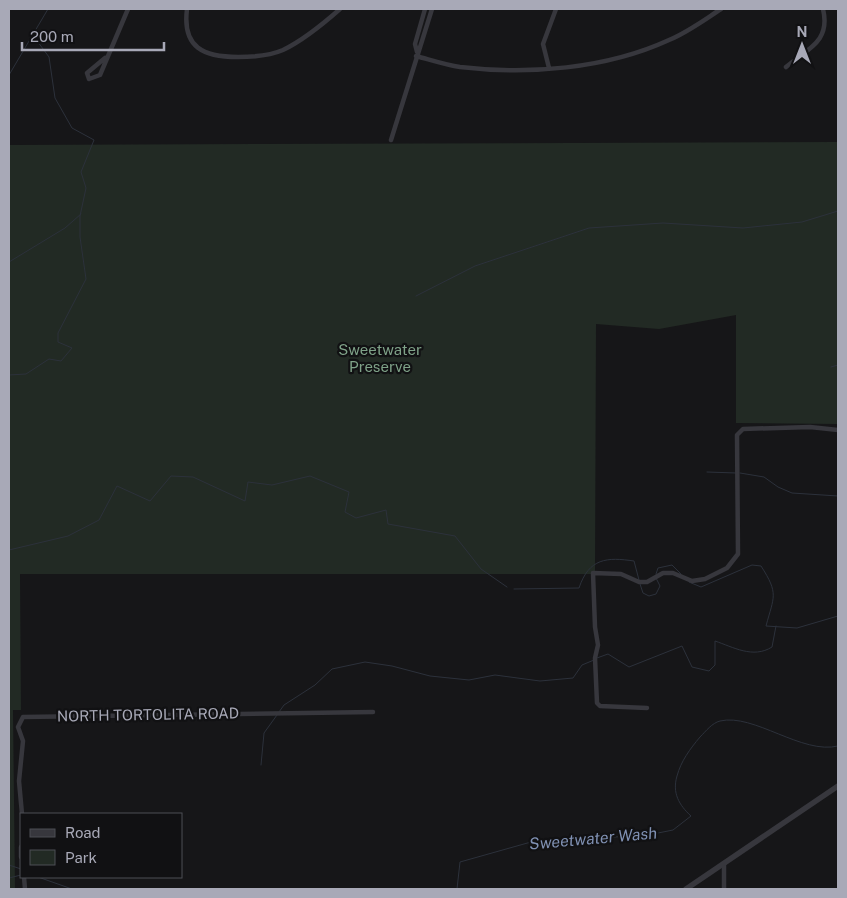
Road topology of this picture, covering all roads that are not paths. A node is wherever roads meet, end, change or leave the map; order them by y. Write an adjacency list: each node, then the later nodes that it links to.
1 (128, 9): 10 (street)
2 (187, 9): 3 (street)
3 (340, 9)
4 (425, 9): 9 (street)
5 (432, 9): 9 (street)
6 (556, 9): 12 (street)
7 (721, 9): 12 (street)
8 (822, 9): 11 (street)
9 (417, 54): 12 (street); 13 (street)
10 (105, 58): 10 (street)
11 (786, 67)
12 (549, 68)
13 (391, 140)
14 (838, 430): 15 (street)
15 (647, 708)
16 (373, 712): 18 (street, NORTH TORTOLITA ROAD)
17 (838, 786): 19 (street)
18 (22, 813)
19 (724, 864): 20 (street); 21 (street)
20 (686, 889)
21 (724, 889)

